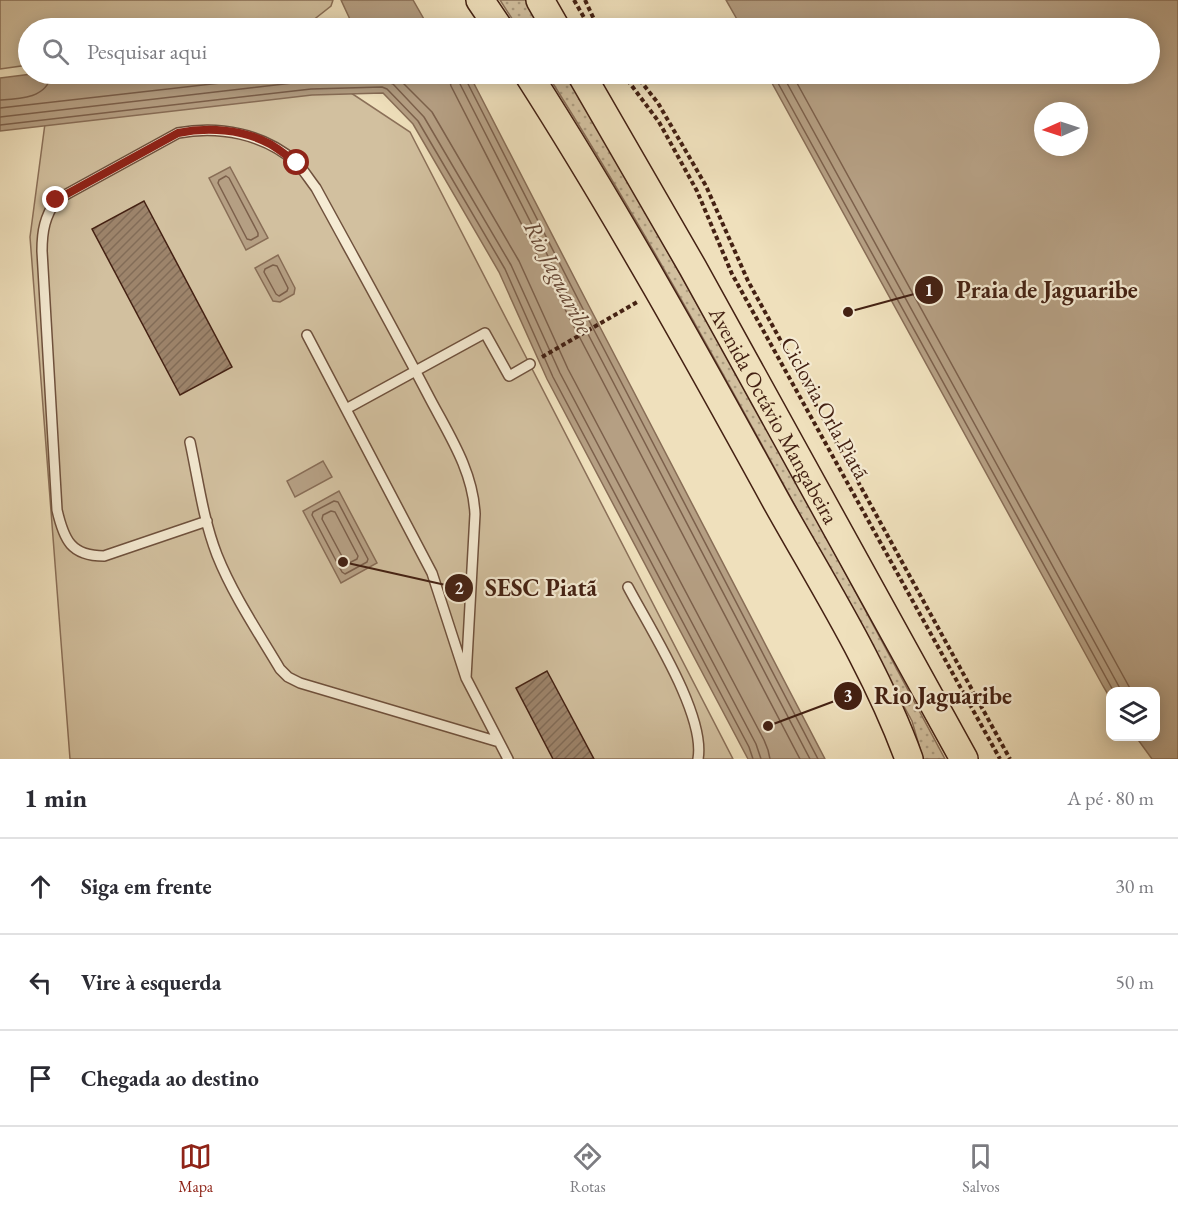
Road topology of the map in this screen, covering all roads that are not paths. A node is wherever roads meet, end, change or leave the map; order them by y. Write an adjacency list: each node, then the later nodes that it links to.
1 (480, 0): 3 (main road)
2 (540, 0): 4 (main road)
3 (492, 18)
4 (550, 18)
5 (534, 84): 18 (main road, Avenida Octávio Mangabeira)
6 (587, 84): 19 (main road, Avenida Octávio Mangabeira)
7 (307, 335): 10 (lane)
8 (530, 364): 9 (lane)
9 (415, 370): 10 (lane); 12 (lane); 14 (lane)
10 (346, 410): 14 (lane)
11 (190, 442): 12 (lane)
12 (207, 521): 15 (lane)
13 (628, 587): 17 (lane)
14 (466, 678): 15 (lane)
15 (499, 742): 16 (lane)
16 (508, 759)
17 (698, 759)
18 (909, 759)
19 (964, 759)

